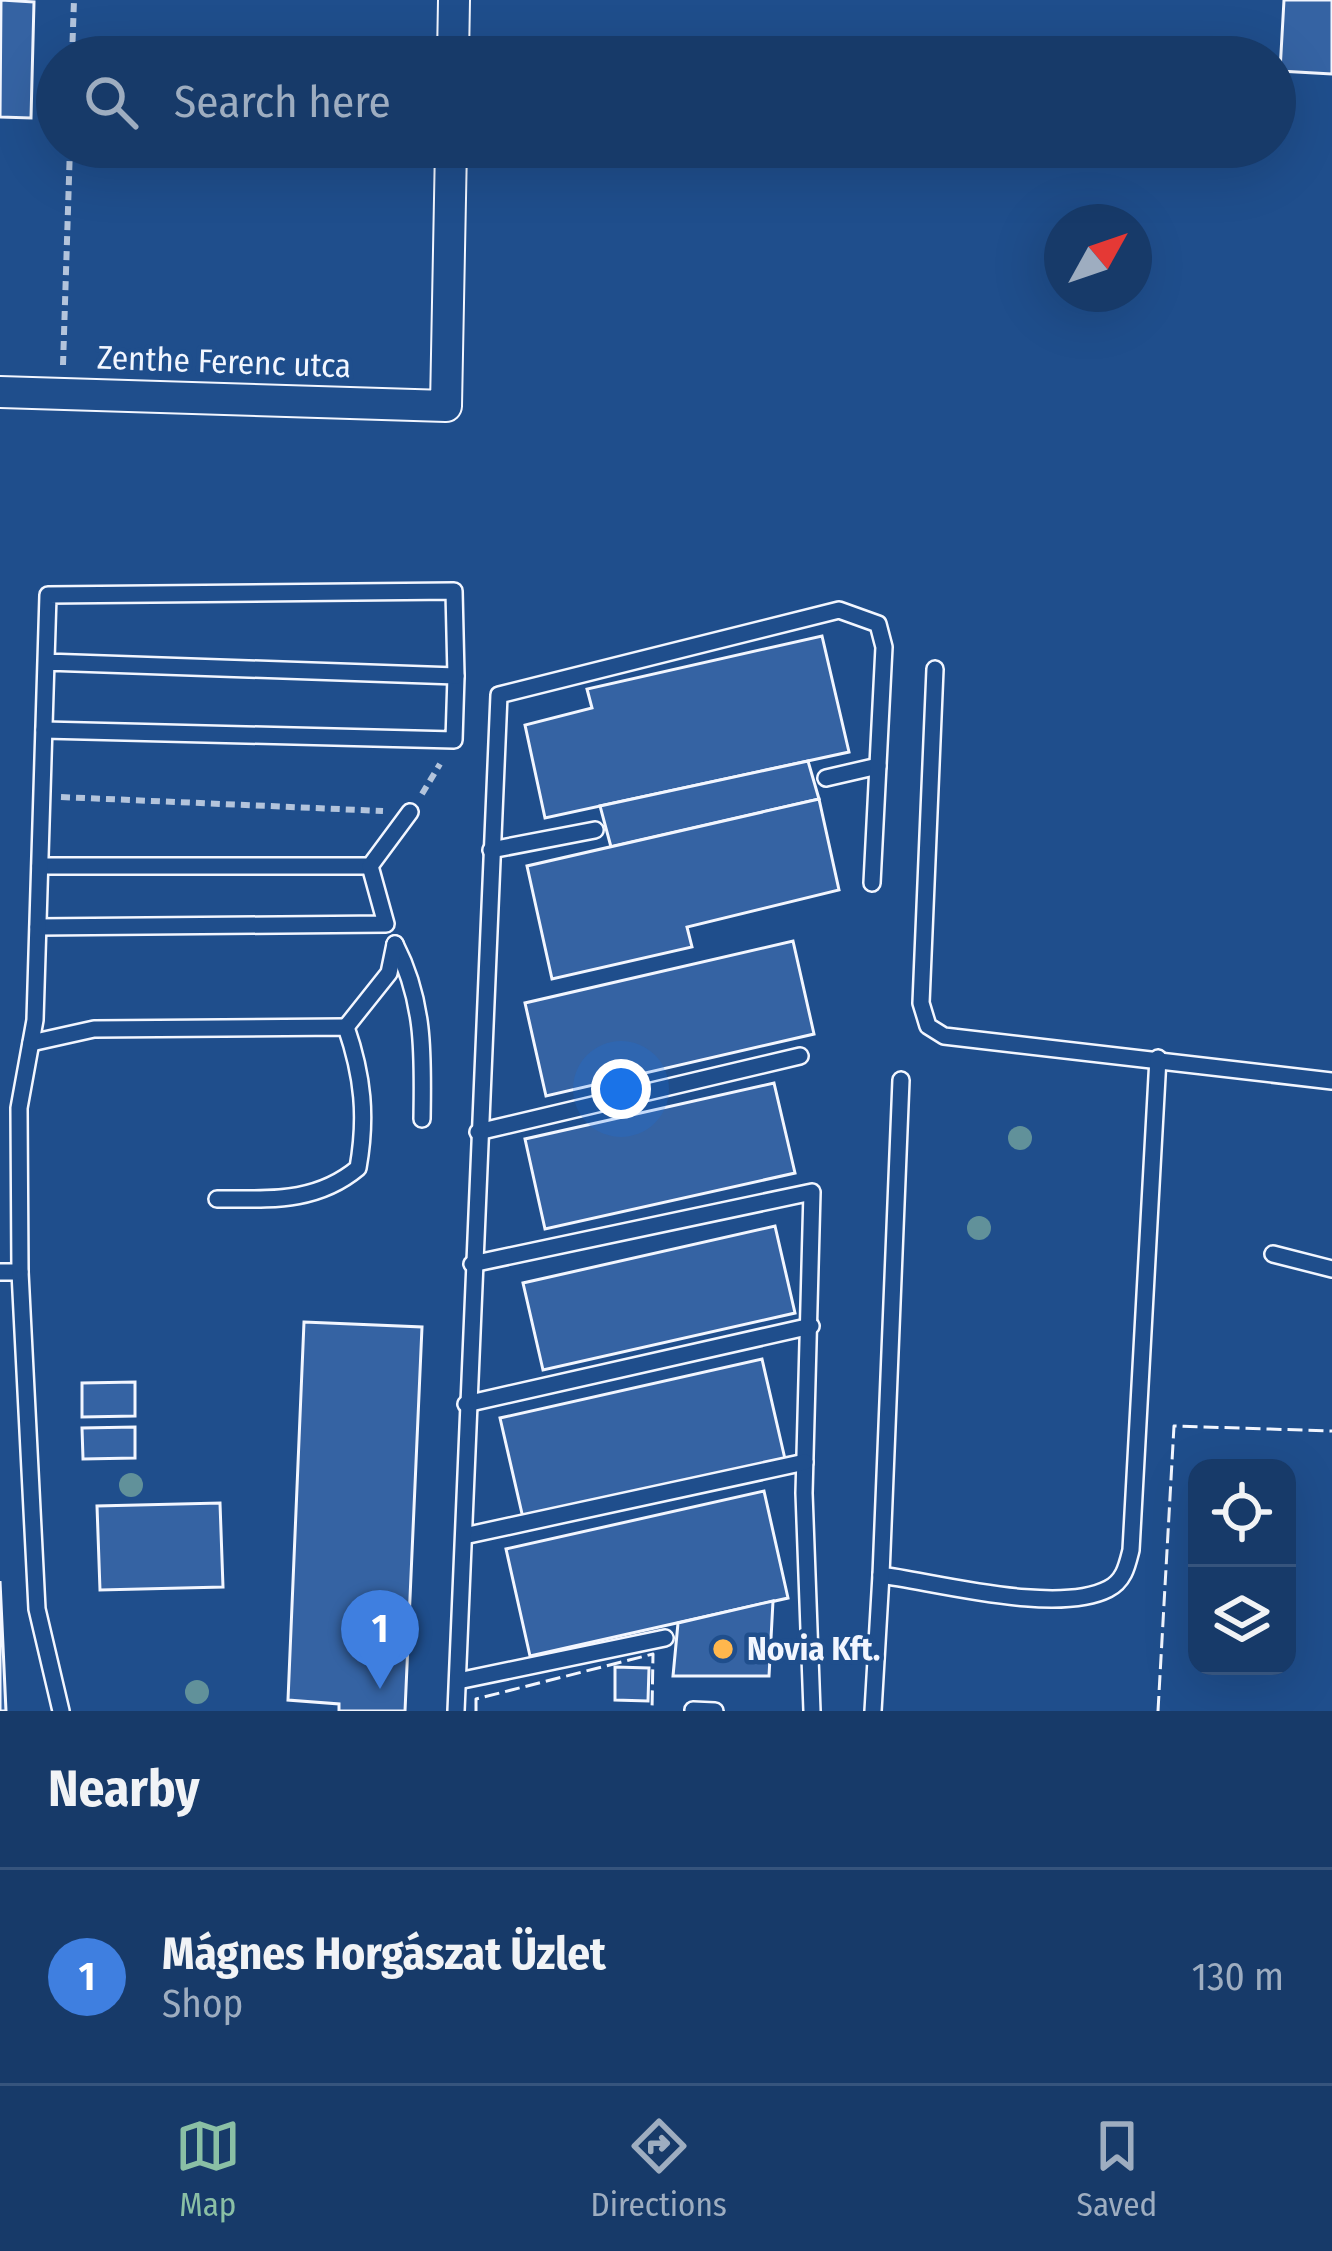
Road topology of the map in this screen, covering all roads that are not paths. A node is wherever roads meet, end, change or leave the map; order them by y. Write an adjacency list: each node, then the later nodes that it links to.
1 (454, 0): 2 (street)
2 (453, 36)
3 (451, 168): 4 (street, Zenthe Ferenc utca)
4 (0, 392)
5 (46, 662): 7 (lane); 7 (lane); 8 (lane)
6 (935, 669): 23 (lane)
7 (456, 676): 8 (lane)
8 (44, 730): 14 (lane)
9 (878, 766): 10 (lane); 13 (lane); 16 (lane)
10 (826, 778)
11 (410, 812): 15 (lane)
12 (595, 830): 13 (lane)
13 (491, 850): 27 (lane)
14 (40, 866): 15 (lane); 18 (lane)
15 (370, 866): 17 (lane)
16 (872, 883)
17 (386, 924): 18 (lane); 19 (lane)
18 (38, 926): 21 (lane)
19 (395, 944): 20 (lane); 26 (lane)
20 (346, 1027): 21 (lane); 28 (lane)
21 (31, 1043): 33 (lane)
22 (800, 1056): 27 (lane)
23 (1158, 1058): 25 (lane); 38 (lane)
24 (901, 1080): 38 (lane)
25 (1332, 1081)
26 (422, 1119)
27 (478, 1132): 30 (lane)
28 (217, 1199)
29 (1273, 1254): 31 (lane)
30 (472, 1264): 34 (lane); 35 (lane)
31 (1332, 1269)
32 (0, 1272): 33 (lane)
33 (20, 1272): 41 (lane)
34 (811, 1326): 35 (lane); 36 (lane)
35 (466, 1404): 37 (lane)
36 (805, 1462): 37 (lane); 45 (lane)
37 (464, 1536): 40 (lane)
38 (881, 1575): 46 (lane)
39 (664, 1638): 40 (lane)
40 (458, 1682): 42 (lane)
41 (61, 1711)
42 (456, 1711)
43 (693, 1711): 44 (lane)
44 (716, 1711)
45 (812, 1711)
46 (873, 1711)

